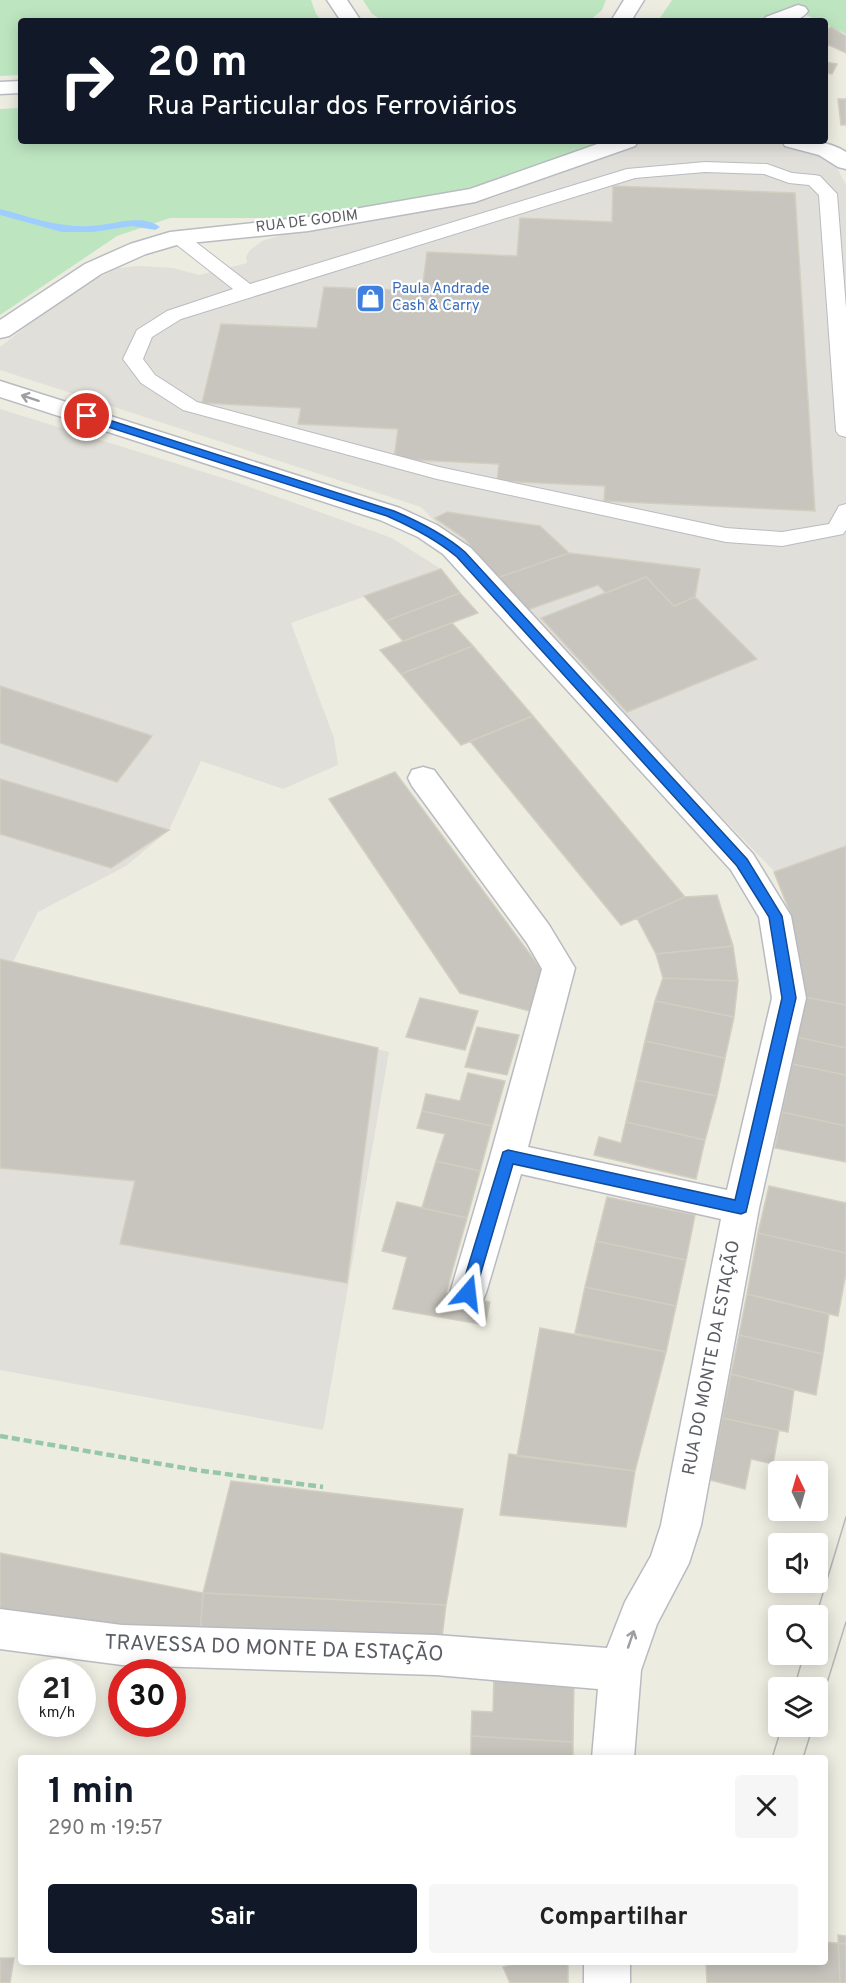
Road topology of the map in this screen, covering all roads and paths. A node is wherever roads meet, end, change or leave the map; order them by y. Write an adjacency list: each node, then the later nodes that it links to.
1 (337, 0): 4 (street)
2 (635, 0): 5 (street)
3 (798, 11): 6 (street)
4 (349, 18)
5 (623, 18)
6 (780, 18)
7 (18, 87): 8 (street)
8 (0, 88)
9 (619, 144): 12 (street, RUA DE GODIM)
10 (804, 144): 11 (street)
11 (846, 162)
12 (178, 237): 13 (lane); 14 (street, RUA DE GODIM)
13 (247, 291): 16 (lane); 17 (lane)
14 (0, 330)
15 (0, 388): 20 (street, RUA DO MONTE DA ESTAÇÃO, one-way to 15)
16 (846, 431)
17 (846, 512)
18 (423, 778): 19 (street)
19 (508, 1156): 20 (street); 21 (street)
20 (741, 1208): 25 (street, RUA DO MONTE DA ESTAÇÃO, one-way to 20)
21 (468, 1293)
22 (0, 1436): 23 (path)
23 (323, 1487)
24 (0, 1629): 25 (street, TRAVESSA DO MONTE DA ESTAÇÃO)
25 (621, 1670): 26 (street, RUA DO MONTE DA ESTAÇÃO)
26 (612, 1755)
27 (607, 1965): 28 (street)
28 (607, 1983)

